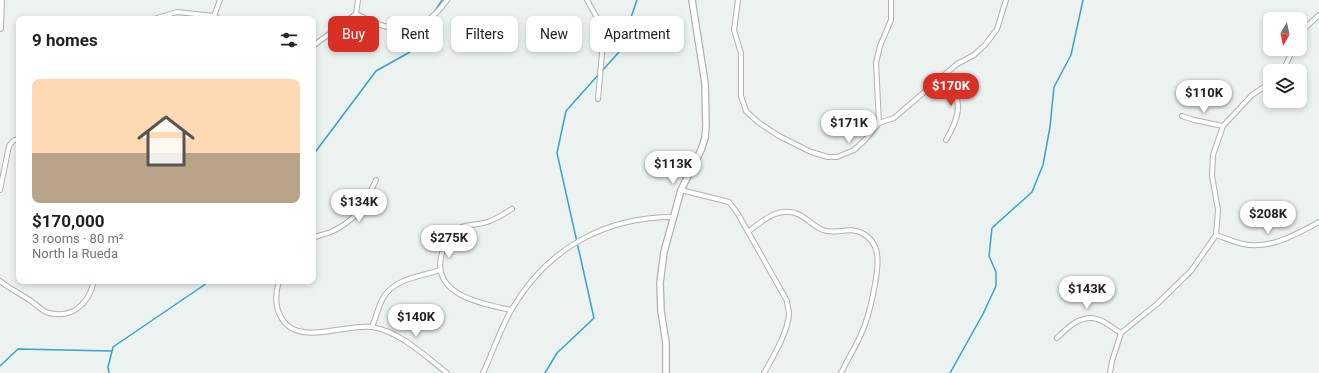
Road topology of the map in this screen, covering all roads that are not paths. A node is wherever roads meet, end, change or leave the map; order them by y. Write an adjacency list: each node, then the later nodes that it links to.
1 (1, 0): 15 (main road)
2 (220, 0): 13 (street)
3 (358, 0): 10 (street)
4 (447, 0): 10 (street)
5 (588, 0): 19 (street)
6 (692, 0): 27 (street)
7 (738, 0): 21 (street)
8 (891, 0): 21 (street)
9 (1006, 0): 17 (street)
10 (356, 14): 16 (street)
11 (1319, 15): 14 (street)
12 (164, 16): 13 (street)
13 (214, 16)
14 (1307, 26)
15 (0, 28)
16 (316, 44)
17 (946, 74): 21 (street); 24 (street)
18 (1263, 88): 22 (street)
19 (598, 99)
20 (1182, 116): 22 (street)
21 (879, 123)
22 (1223, 126): 32 (street)
23 (16, 140): 26 (street)
24 (946, 140)
25 (376, 180): 33 (street)
26 (0, 190)
27 (680, 190): 29 (street); 31 (street)
28 (512, 209): 34 (street)
29 (673, 217): 38 (street); 44 (street)
30 (1319, 222): 32 (street)
31 (748, 232): 45 (street); 46 (street)
32 (1216, 235): 40 (street)
33 (316, 237)
34 (440, 270): 38 (street); 39 (street)
35 (0, 281): 36 (street)
36 (93, 284)
37 (278, 284): 39 (street)
38 (511, 310): 43 (street)
39 (372, 327): 42 (street)
40 (1122, 333): 41 (street); 47 (street)
41 (1056, 338)
42 (447, 373)
43 (482, 373)
44 (666, 373)
45 (764, 373)
46 (841, 373)
47 (1110, 373)

